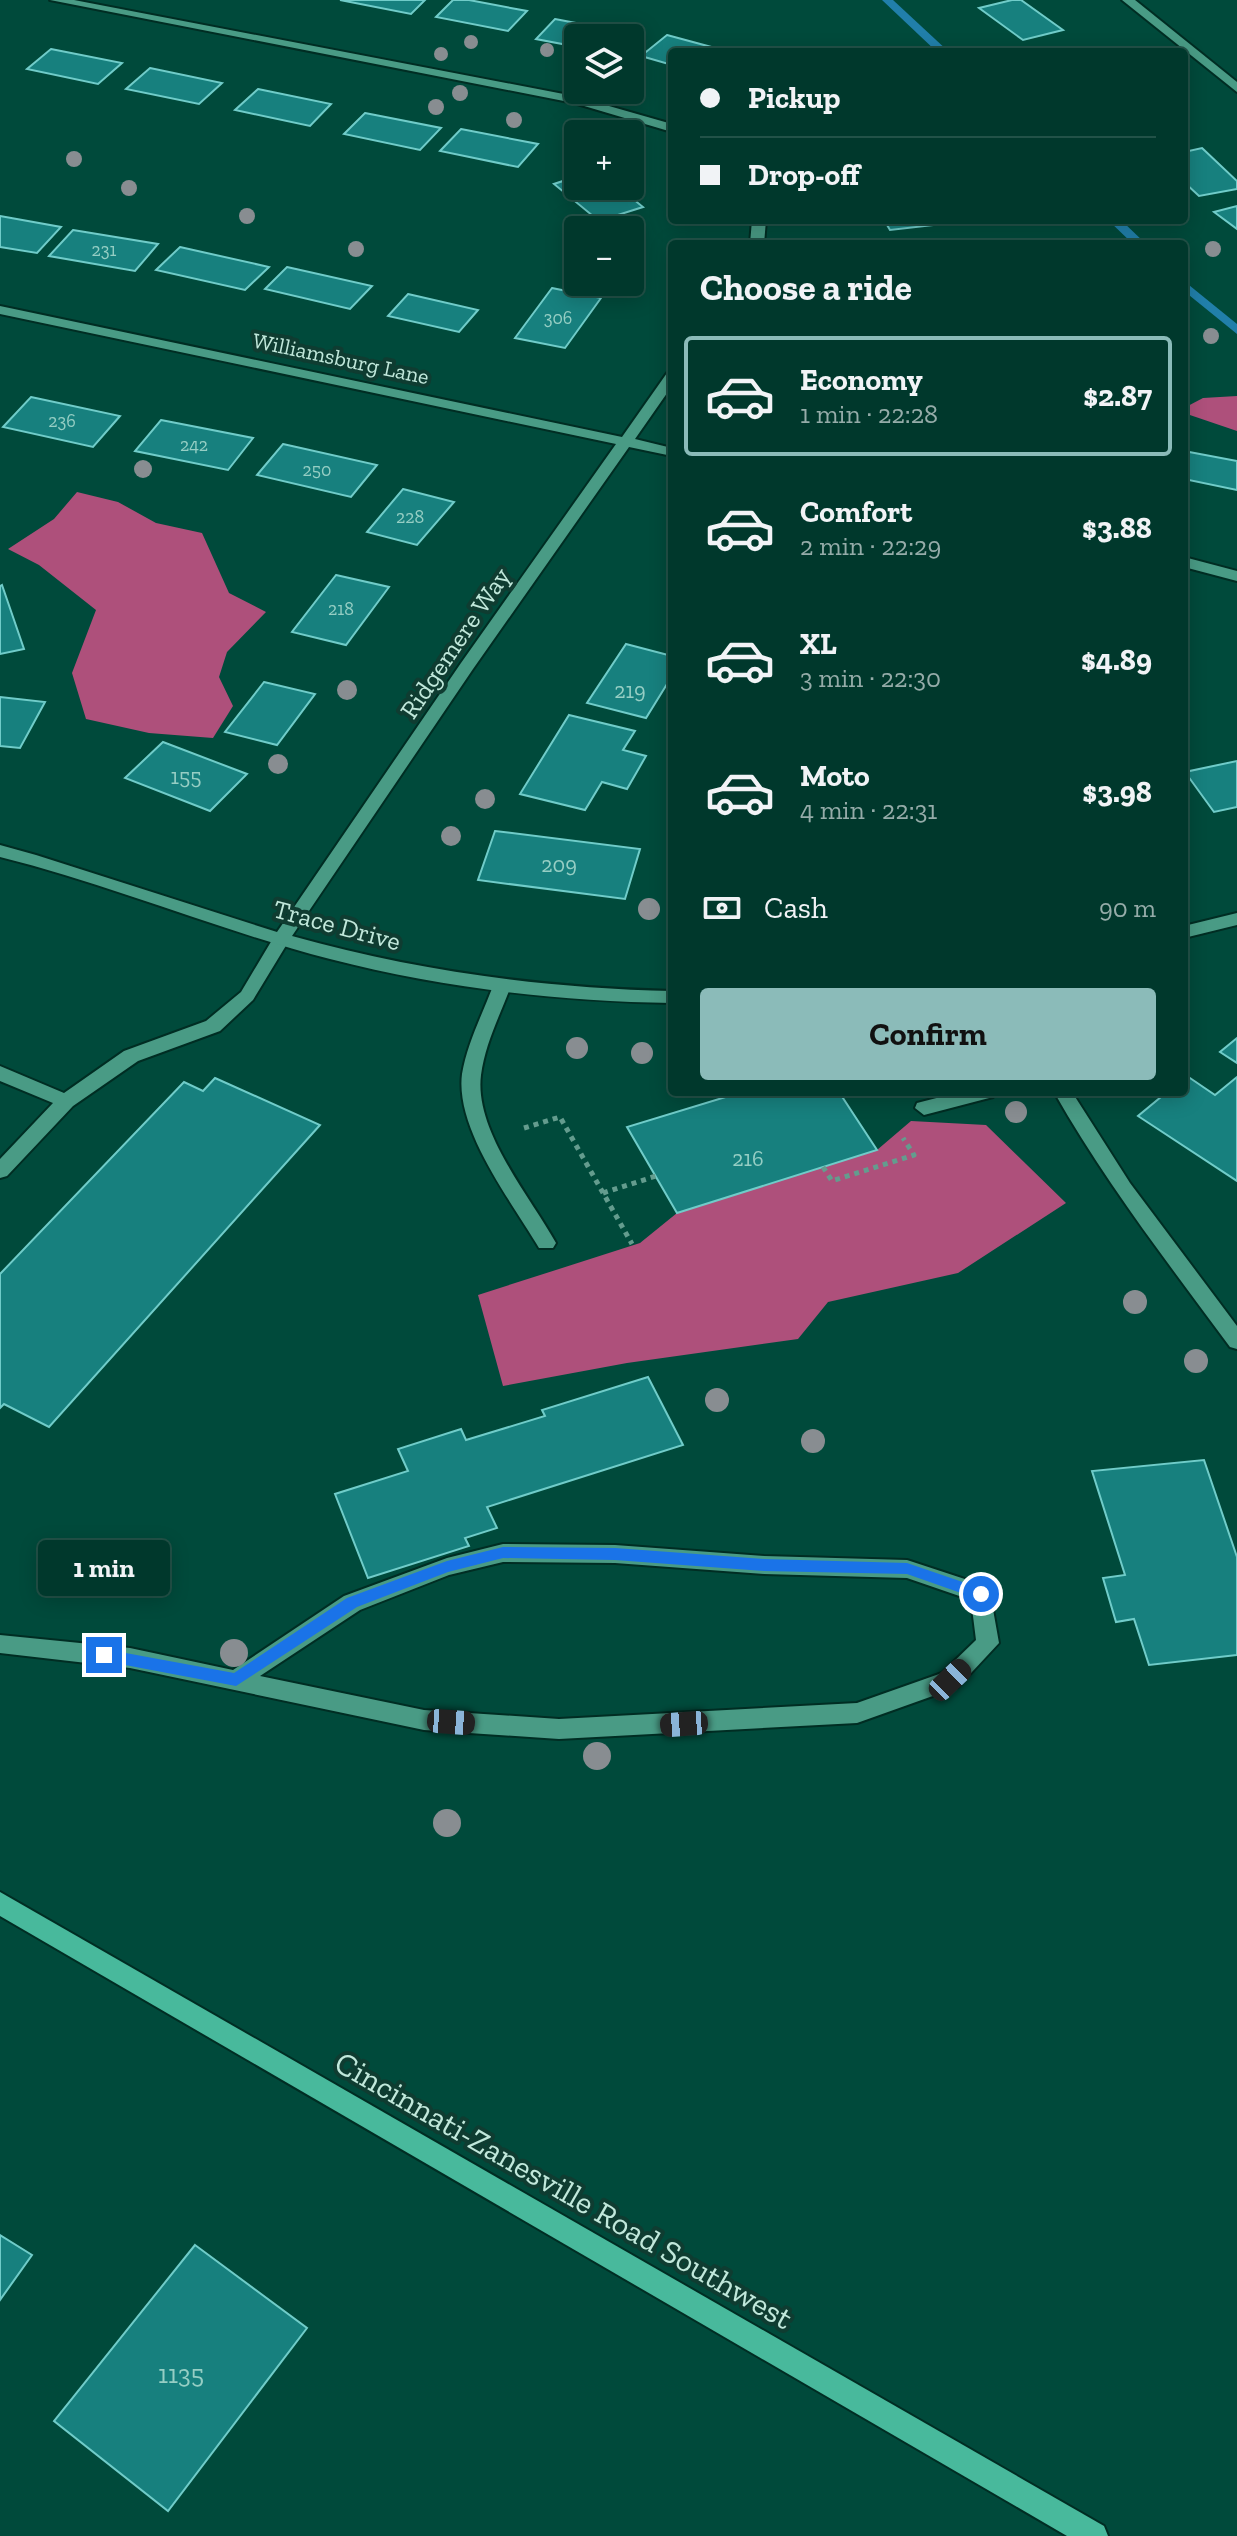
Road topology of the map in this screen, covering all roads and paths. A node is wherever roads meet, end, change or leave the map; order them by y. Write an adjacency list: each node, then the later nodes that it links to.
1 (56, 0): 6 (street)
2 (1128, 0): 3 (street)
3 (1187, 48)
4 (1188, 48): 5 (street)
5 (1237, 88)
6 (668, 126)
7 (0, 310): 9 (street, Williamsburg Lane)
8 (668, 381): 9 (street, Ridgemere Way)
9 (624, 441): 10 (street, Williamsburg Lane); 16 (street, Ridgemere Way)
10 (668, 451)
11 (1188, 563): 12 (street)
12 (1237, 576)
13 (0, 851): 16 (street, Trace Drive)
14 (1237, 919): 15 (street)
15 (1188, 931)
16 (281, 939): 17 (street, Trace Drive); 22 (street, Ridgemere Way)
17 (502, 986): 18 (street, Trace Drive); 24 (street)
18 (668, 997)
19 (0, 1073): 22 (street)
20 (970, 1096): 23 (street)
21 (1065, 1096): 31 (street)
22 (66, 1101): 26 (street, Ridgemere Way)
23 (924, 1108): 25 (path)
24 (487, 1139): 28 (path); 29 (street)
25 (823, 1167)
26 (0, 1171)
27 (656, 1176): 28 (path)
28 (603, 1193): 30 (path)
29 (546, 1243)
30 (632, 1244)
31 (1237, 1341)
32 (0, 1644): 33 (street)
33 (236, 1680): 33 (street)
34 (0, 1903): 35 (main road, Cincinnati-Zanesville Road Southwest)
35 (1094, 2536)

